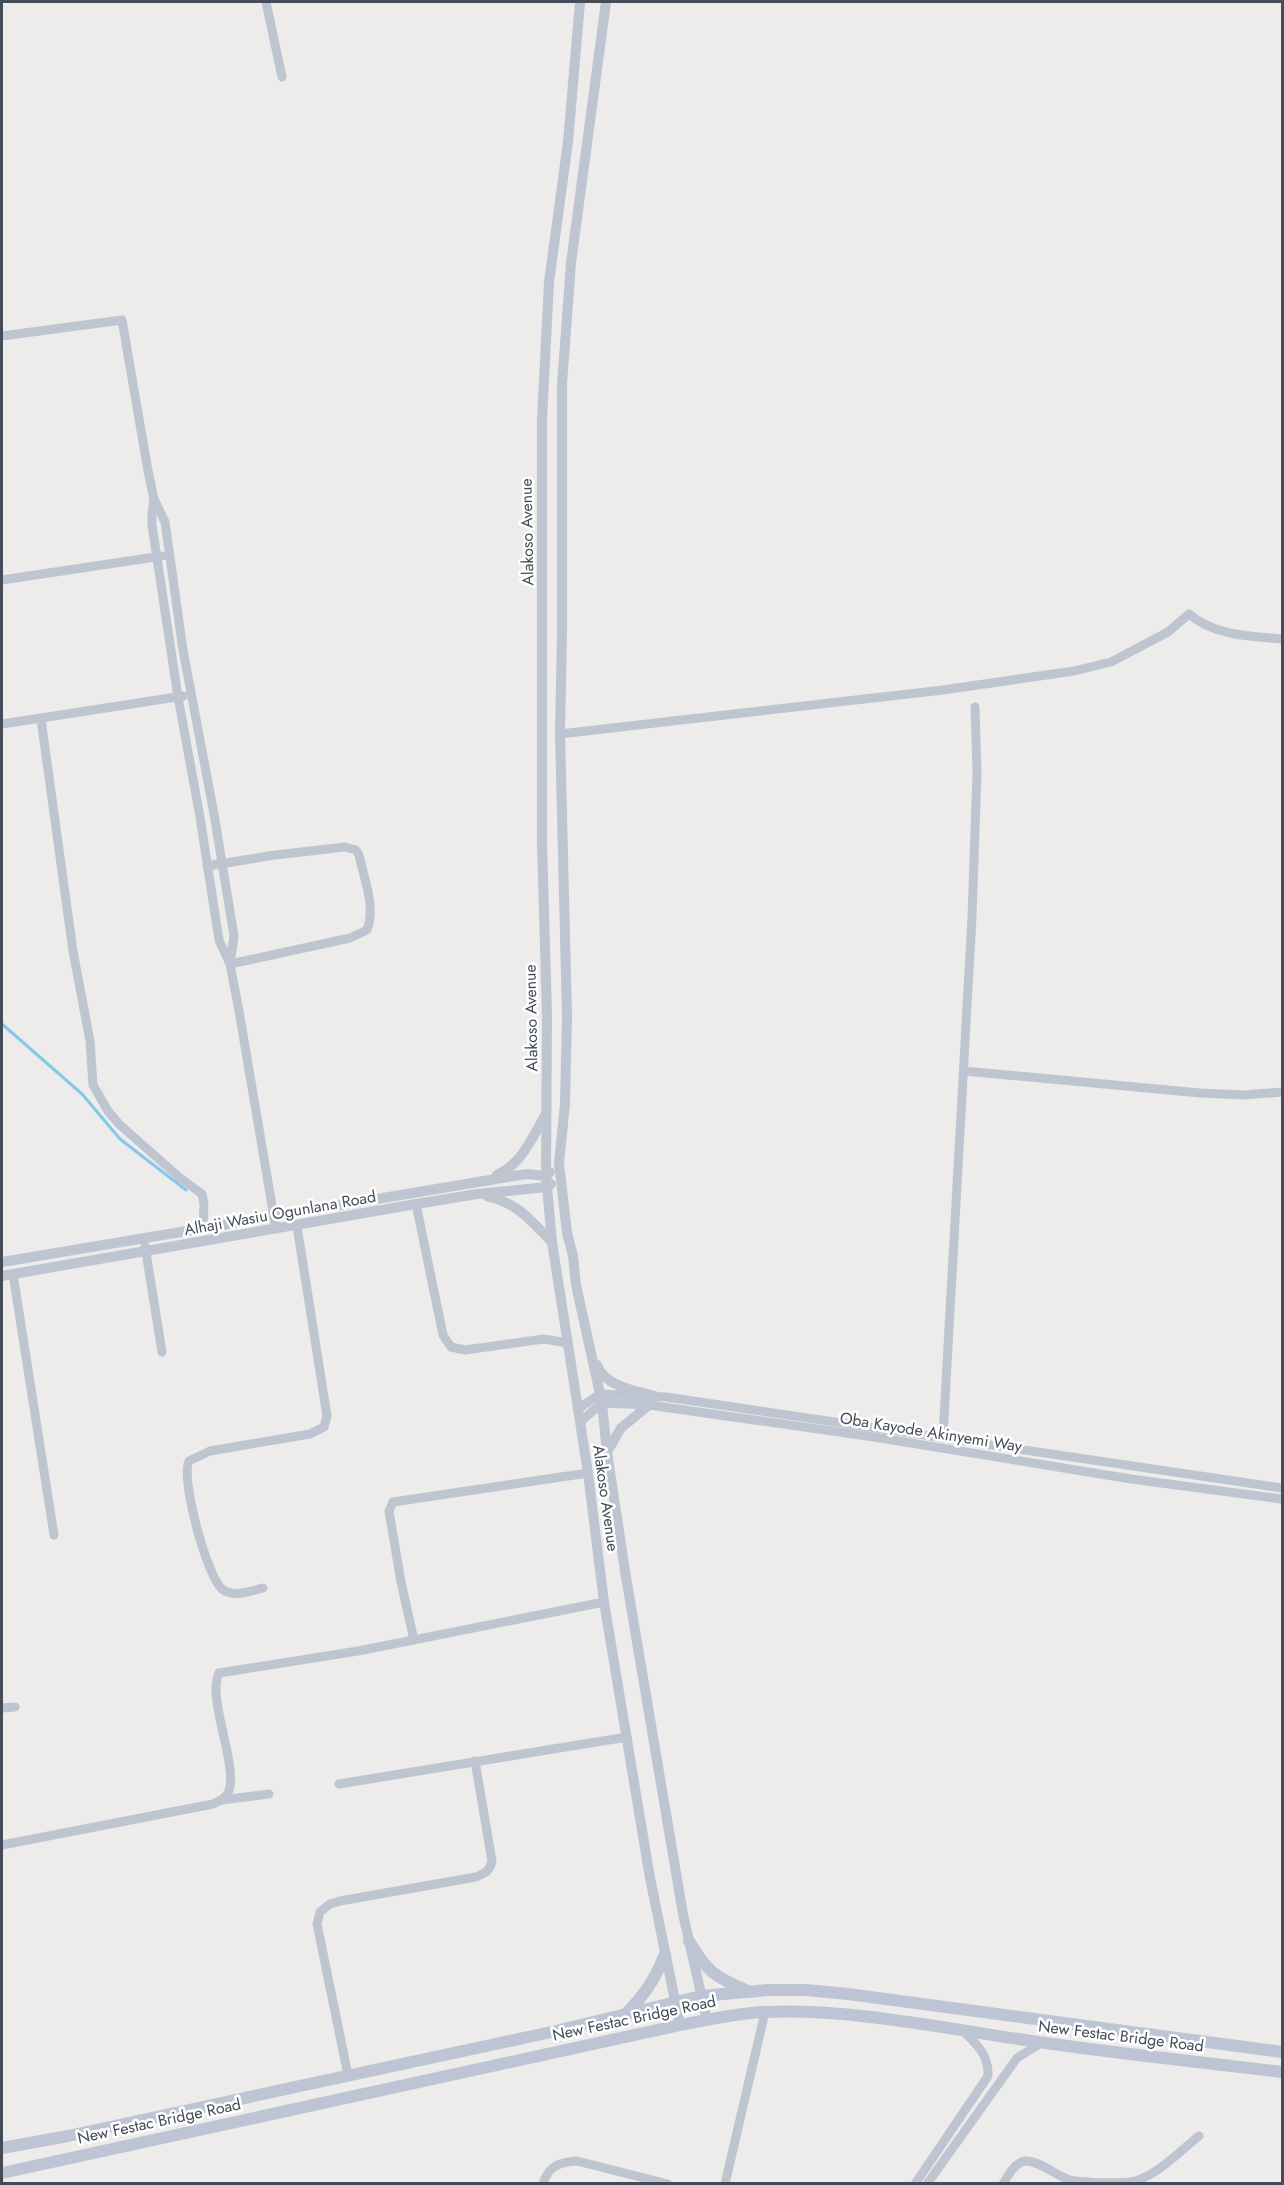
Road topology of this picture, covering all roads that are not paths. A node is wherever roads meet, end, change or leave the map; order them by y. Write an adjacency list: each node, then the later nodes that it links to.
1 (266, 2): 4 (street)
2 (580, 2): 6 (street, Alakoso Avenue)
3 (606, 2): 5 (street, Alakoso Avenue)
4 (282, 77)
5 (588, 141): 6 (street); 18 (street, Alakoso Avenue)
6 (568, 142): 24 (street, Alakoso Avenue)
7 (2, 336): 8 (street)
8 (154, 499): 9 (street); 10 (street)
9 (170, 554): 10 (street); 13 (street)
10 (158, 556): 11 (street); 14 (street)
11 (2, 580)
12 (1282, 639): 18 (street)
13 (190, 694): 14 (street); 19 (street)
14 (178, 697): 16 (street); 20 (street)
15 (975, 707): 22 (street)
16 (41, 719): 17 (street); 33 (street)
17 (2, 724)
18 (560, 734): 25 (street, Alakoso Avenue)
19 (221, 864): 20 (street); 21 (street); 21 (street)
20 (207, 866): 21 (street)
21 (230, 964): 31 (street)
22 (964, 1071): 23 (street); 47 (street)
23 (1282, 1092)
24 (547, 1114): 27 (street); 28 (street, Alakoso Avenue)
25 (559, 1163): 26 (street, Alakoso Avenue); 28 (street)
26 (561, 1177): 28 (street, Alhaji Wasiu Ogunlana Road); 40 (street, Alakoso Avenue)
27 (482, 1181): 28 (street, Alhaji Wasiu Ogunlana Road); 31 (street, Alhaji Wasiu Ogunlana Road)
28 (547, 1182): 29 (street, Alhaji Wasiu Ogunlana Road); 36 (street, Alakoso Avenue)
29 (477, 1194): 30 (street, Alhaji Wasiu Ogunlana Road); 36 (street)
30 (417, 1204): 32 (street, Alhaji Wasiu Ogunlana Road); 41 (street)
31 (274, 1215): 33 (street, Alhaji Wasiu Ogunlana Road); 34 (street)
32 (297, 1226): 34 (street, Alhaji Wasiu Ogunlana Road); 53 (street)
33 (203, 1227): 35 (street, Alhaji Wasiu Ogunlana Road)
34 (276, 1230): 37 (street, Alhaji Wasiu Ogunlana Road)
35 (143, 1237): 37 (street); 38 (street, Alhaji Wasiu Ogunlana Road)
36 (552, 1242): 41 (street, Alakoso Avenue)
37 (146, 1251): 39 (street, Alhaji Wasiu Ogunlana Road); 42 (street)
38 (2, 1262)
39 (7, 1275): 52 (street)
40 (586, 1333): 43 (street, Alakoso Avenue); 44 (street)
41 (568, 1343): 45 (street, Alakoso Avenue)
42 (162, 1352)
43 (601, 1399): 44 (street, Oba Kayode Akinyemi Way); 45 (street); 46 (street); 48 (street, Alakoso Avenue)
44 (652, 1400): 47 (street, Oba Kayode Akinyemi Way); 48 (street); 51 (street, Oba Kayode Akinyemi Way)
45 (578, 1409): 46 (street, Alakoso Avenue)
46 (580, 1422): 49 (street, Alakoso Avenue)
47 (943, 1436): 50 (street, Oba Kayode Akinyemi Way)
48 (607, 1452): 64 (street, Alakoso Avenue)
49 (588, 1473): 54 (street, Alakoso Avenue); 55 (street)
50 (1282, 1488)
51 (1282, 1499)
52 (54, 1535)
53 (263, 1588)
54 (604, 1602): 55 (street); 58 (street, Alakoso Avenue)
55 (414, 1640): 62 (street)
56 (15, 1707): 57 (street)
57 (2, 1708)
58 (627, 1737): 59 (street); 65 (street, Alakoso Avenue)
59 (475, 1761): 60 (street); 79 (street)
60 (339, 1784)
61 (268, 1794): 62 (street)
62 (222, 1800): 63 (street)
63 (2, 1845)
64 (689, 1941): 66 (main road); 67 (street, Alakoso Avenue)
65 (665, 1954): 68 (street, Alakoso Avenue); 70 (main road)
66 (747, 1991): 67 (main road); 75 (main road)
67 (701, 1996): 68 (main road); 71 (street, Alakoso Avenue)
68 (675, 2002): 70 (main road); 72 (street, Alakoso Avenue)
69 (765, 2012): 71 (main road, New Festac Bridge Road); 73 (main road, New Festac Bridge Road); 87 (street)
70 (625, 2015): 76 (main road)
71 (707, 2020): 72 (main road, New Festac Bridge Road)
72 (680, 2025): 80 (main road, New Festac Bridge Road)
73 (962, 2030): 74 (main road, New Festac Bridge Road); 88 (street)
74 (1041, 2043): 78 (main road, New Festac Bridge Road); 89 (street)
75 (1279, 2053)
76 (401, 2064): 79 (main road); 80 (main road)
77 (1282, 2068): 78 (main road)
78 (1276, 2071)
79 (348, 2075): 82 (main road)
80 (405, 2085): 83 (main road, New Festac Bridge Road)
81 (1199, 2136): 84 (street)
82 (2, 2148)
83 (2, 2173)
84 (1134, 2183): 90 (street)
85 (543, 2184): 86 (street)
86 (668, 2184)
87 (724, 2184)
88 (915, 2184)
89 (927, 2184)
90 (1003, 2184)

